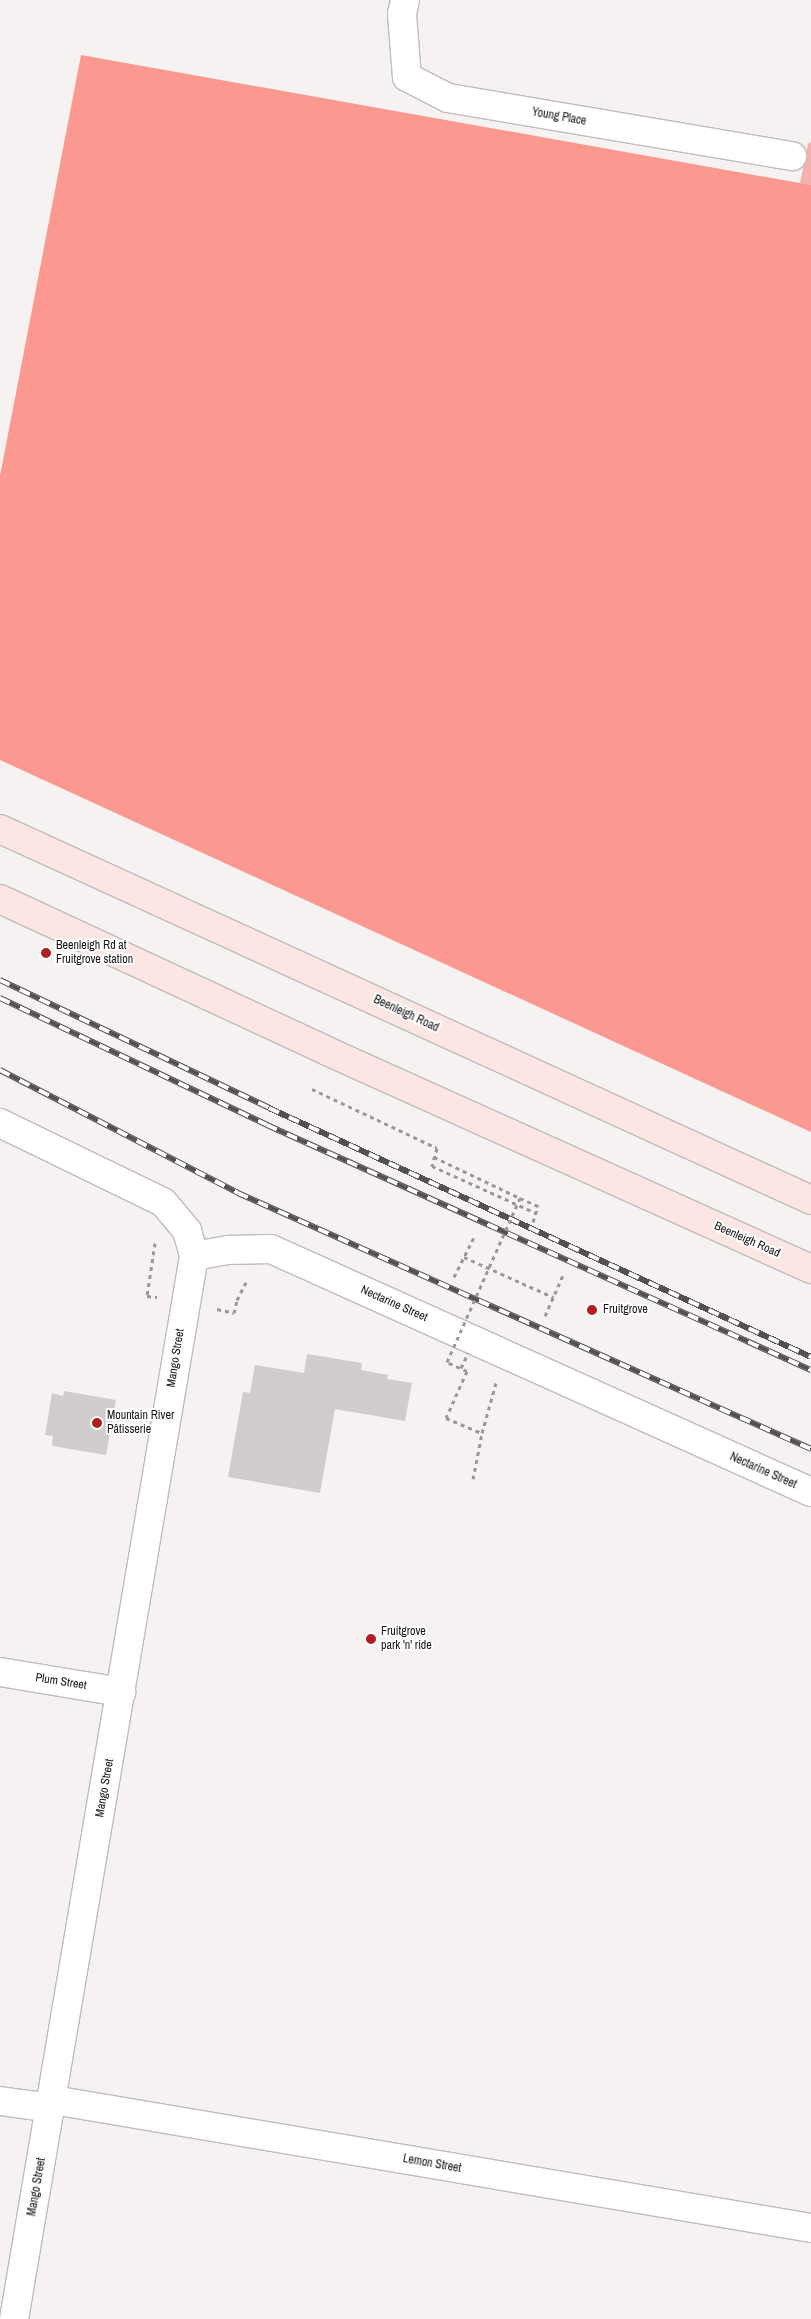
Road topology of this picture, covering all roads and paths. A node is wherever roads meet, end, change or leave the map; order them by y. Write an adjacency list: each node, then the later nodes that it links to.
1 (405, 0): 2 (street, Young Place)
2 (792, 156)
3 (0, 830): 9 (main road, Beenleigh Road)
4 (0, 899): 16 (main road, Beenleigh Road)
5 (312, 1089): 7 (path)
6 (0, 1123): 14 (street)
7 (434, 1157): 8 (path); 10 (path)
8 (520, 1198): 10 (path, bridge); 17 (path, bridge)
9 (811, 1200)
10 (536, 1213): 11 (path)
11 (533, 1222)
12 (475, 1234): 15 (path)
13 (156, 1238): 22 (path)
14 (194, 1256): 22 (street, Mango Street); 31 (street, Nectarine Street)
15 (464, 1257): 17 (path); 19 (path)
16 (811, 1269)
17 (488, 1270): 21 (path); 26 (path, bridge)
18 (563, 1275): 21 (path)
19 (454, 1277)
20 (250, 1278): 22 (path)
21 (553, 1297): 23 (path)
22 (186, 1302): 33 (street, Mango Street)
23 (544, 1316)
24 (444, 1356): 27 (path)
25 (475, 1356): 26 (path, bridge)
26 (461, 1368): 27 (path, bridge)
27 (469, 1370): 29 (path)
28 (505, 1384): 29 (path)
29 (482, 1433): 30 (path)
30 (473, 1479)
31 (811, 1492)
32 (0, 1672): 33 (street, Plum Street)
33 (121, 1692): 35 (street, Mango Street)
34 (0, 2101): 35 (street, Lemon Street)
35 (52, 2104): 36 (street, Lemon Street); 37 (street, Mango Street)
36 (811, 2228)
37 (14, 2319)

